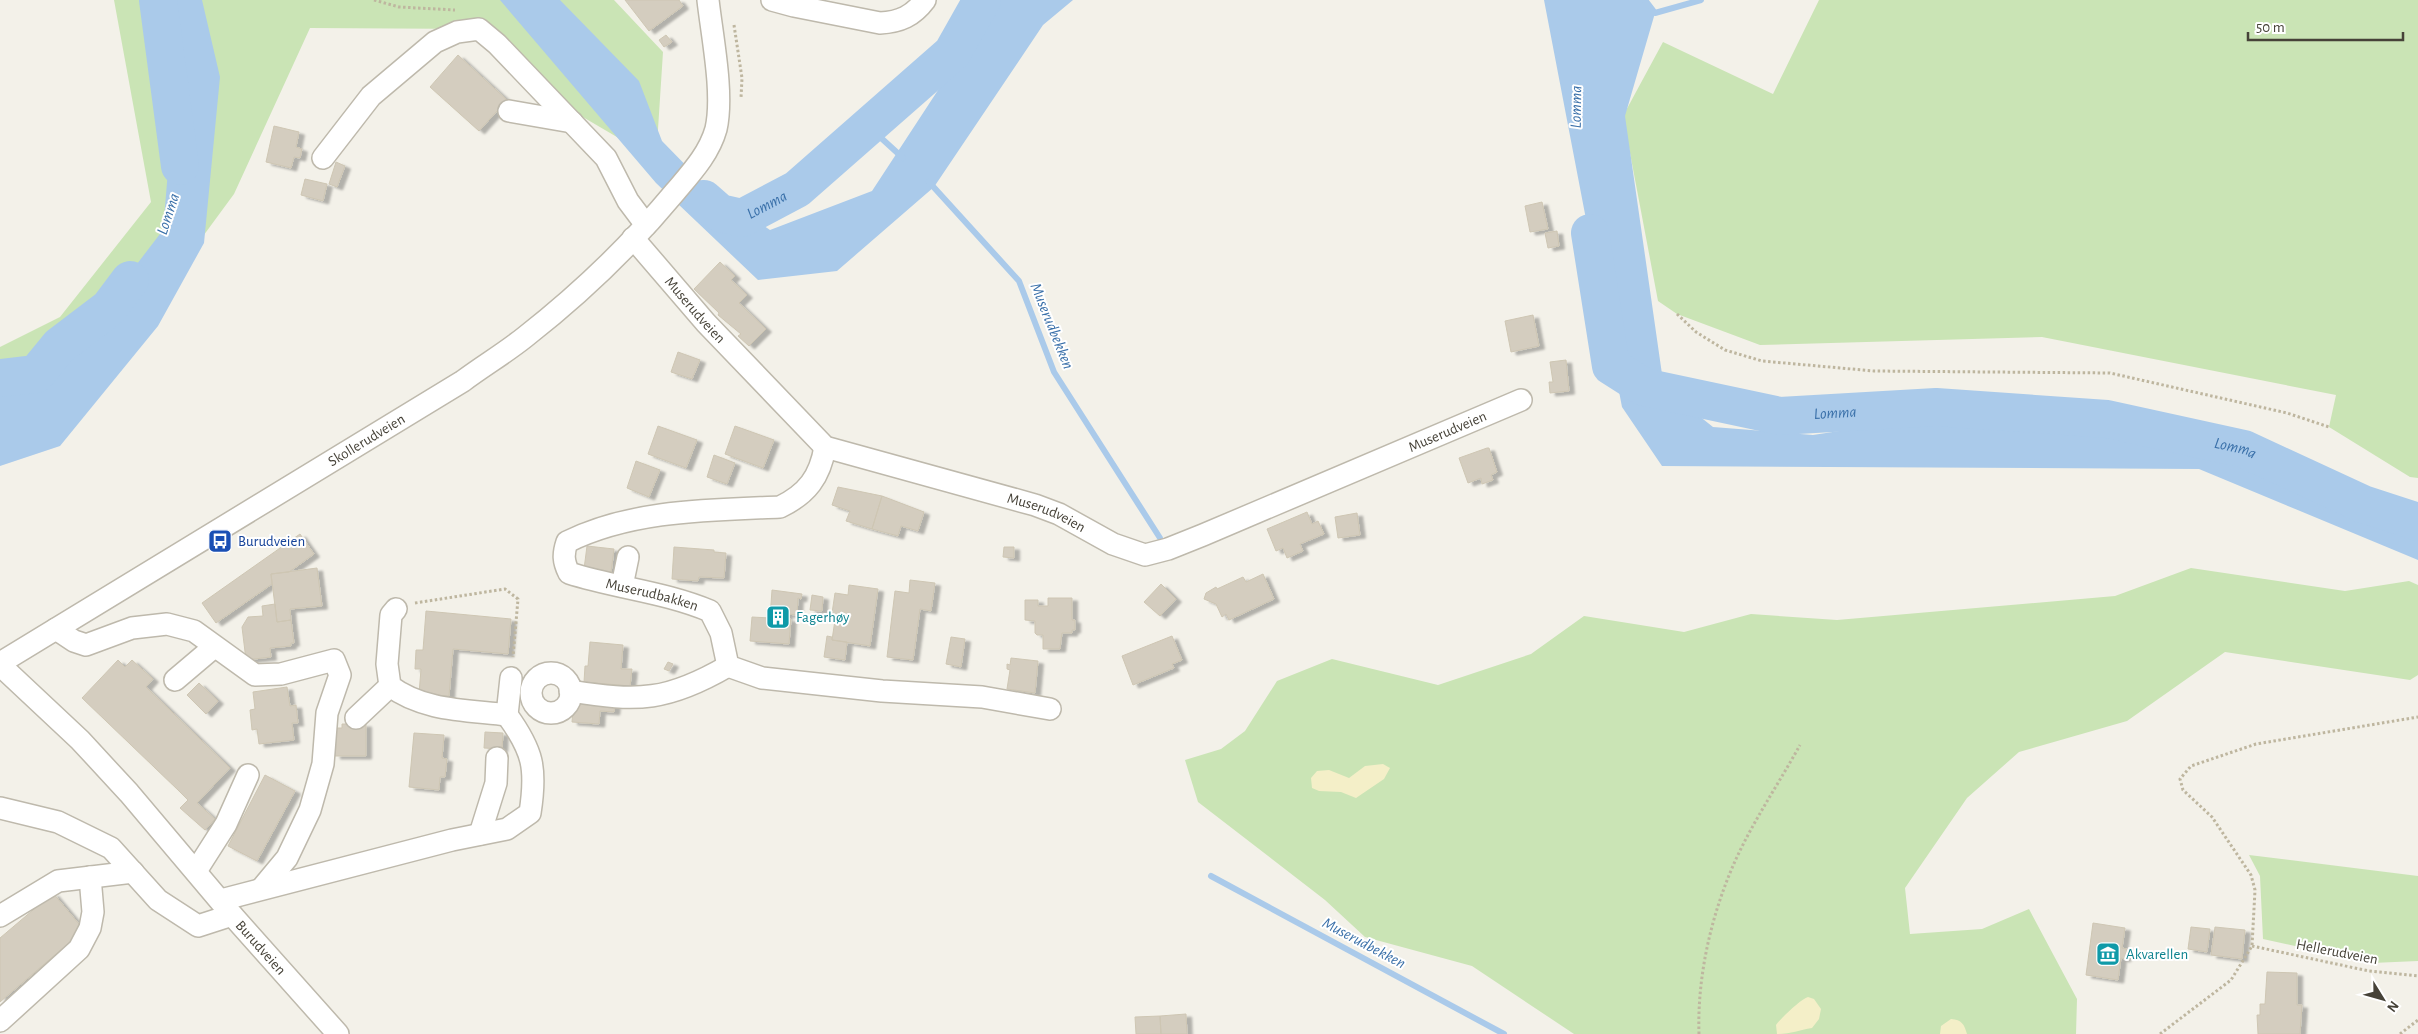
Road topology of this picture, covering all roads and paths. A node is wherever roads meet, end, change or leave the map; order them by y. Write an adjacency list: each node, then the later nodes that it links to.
1 (374, 0): 5 (path)
2 (708, 0): 11 (street, Skollerudveien)
3 (772, 0): 4 (street)
4 (925, 0)
5 (479, 29): 9 (street, Muserudveien); 10 (street)
6 (738, 44): 7 (path)
7 (742, 78)
8 (509, 112): 9 (street)
9 (572, 122): 11 (street, Muserudveien)
10 (322, 158)
11 (640, 232): 15 (street, Muserudveien); 19 (street, Skollerudveien)
12 (1677, 314): 14 (path)
13 (1521, 400): 15 (street, Muserudveien)
14 (2329, 427)
15 (825, 447): 17 (street, Muserudbakken)
16 (628, 557): 17 (street)
17 (622, 586): 22 (street, Muserudbakken)
18 (396, 609): 23 (path); 25 (street)
19 (56, 629): 20 (street); 21 (street, Skollerudveien)
20 (214, 647): 24 (street); 41 (street)
21 (0, 664): 38 (street, Burudveien)
22 (728, 666): 26 (street); 27 (street)
23 (511, 678): 29 (street)
24 (175, 680)
25 (390, 686): 29 (street); 31 (street)
26 (570, 691): 28 (street); 28 (street)
27 (1050, 709)
28 (545, 712): 32 (street)
29 (507, 714): 32 (street)
30 (2418, 717): 44 (path)
31 (356, 718)
32 (523, 738): 35 (street)
33 (1800, 745): 49 (path)
34 (248, 775): 38 (street)
35 (534, 775): 37 (street); 37 (street)
36 (0, 808): 39 (street)
37 (480, 834): 41 (street)
38 (196, 871): 42 (street, Burudveien)
39 (133, 872): 40 (street); 42 (street)
40 (90, 877): 43 (street); 47 (street)
41 (262, 888): 42 (street)
42 (227, 907): 48 (street, Burudveien)
43 (0, 916)
44 (2252, 946): 45 (path, Hellerudveien); 50 (path)
45 (2418, 976)
46 (2418, 1020): 51 (path)
47 (0, 1021)
48 (338, 1034)
49 (1699, 1034)
50 (2160, 1034)
51 (2400, 1034)

